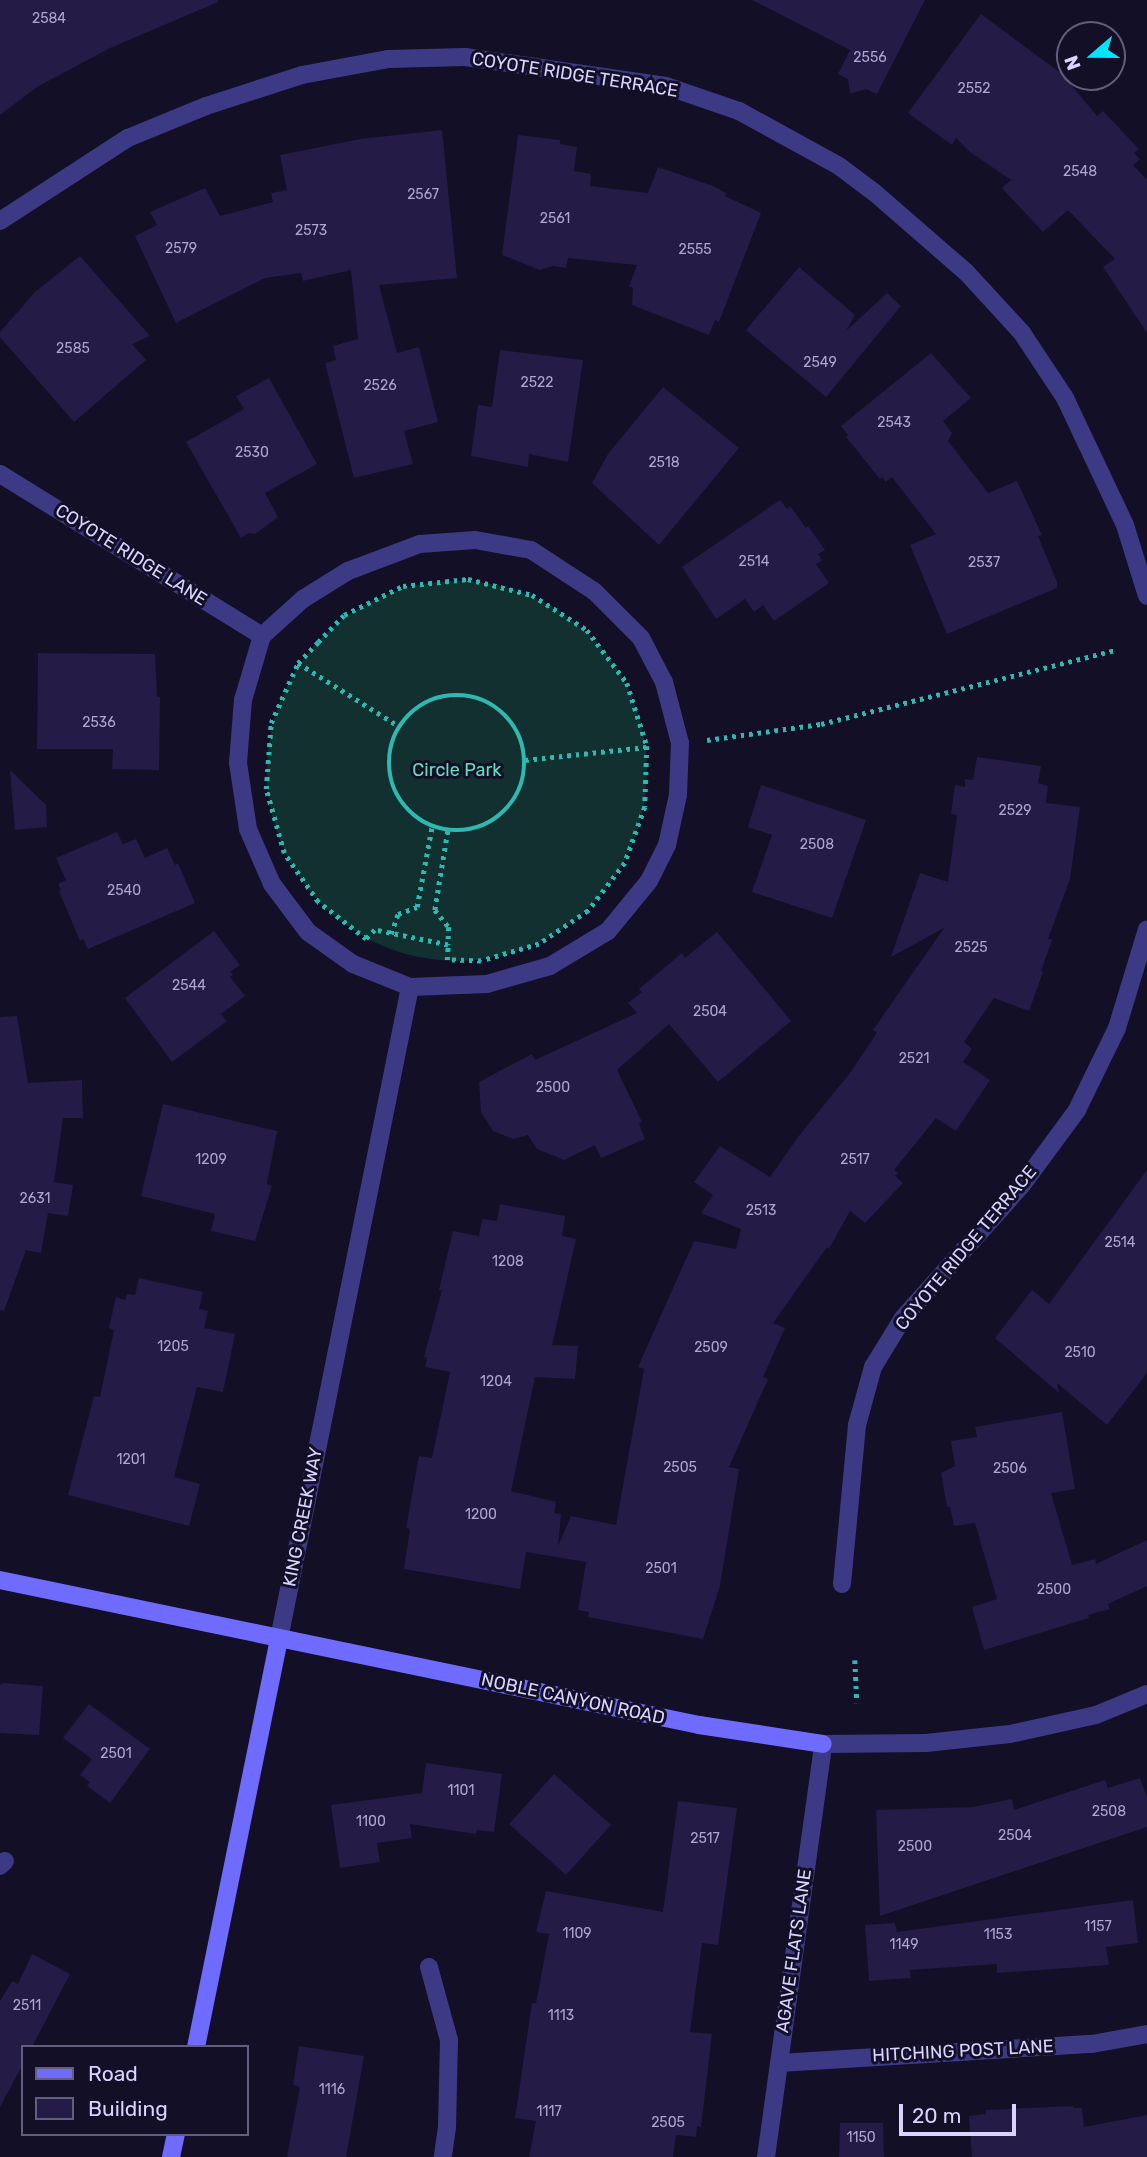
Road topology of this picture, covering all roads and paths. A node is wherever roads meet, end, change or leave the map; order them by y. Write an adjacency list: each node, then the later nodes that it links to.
1 (0, 221): 3 (street, COYOTE RIDGE TERRACE)
2 (0, 474): 4 (street, COYOTE RIDGE LANE)
3 (1147, 596)
4 (262, 636): 16 (street); 16 (street)
5 (1115, 650): 8 (path)
6 (298, 663): 7 (path); 9 (path); 14 (path)
7 (399, 726): 10 (path); 11 (path)
8 (703, 741)
9 (647, 747): 10 (path); 15 (path)
10 (525, 760): 12 (path)
11 (432, 826): 12 (path); 14 (path)
12 (448, 831): 15 (path)
13 (1147, 929): 18 (street, COYOTE RIDGE TERRACE)
14 (391, 934): 15 (path)
15 (448, 945)
16 (410, 987): 19 (street, KING CREEK WAY)
17 (0, 1580): 19 (street, NOBLE CANYON ROAD)
18 (842, 1584)
19 (279, 1639): 23 (street, NOBLE CANYON ROAD); 26 (street, KING CREEK WAY)
20 (855, 1660): 22 (path)
21 (1147, 1694): 23 (street, NOBLE CANYON ROAD)
22 (857, 1703)
23 (823, 1744): 27 (street, AGAVE FLATS LANE)
24 (429, 1967): 30 (street)
25 (1147, 2034): 27 (street, HITCHING POST LANE)
26 (196, 2045)
27 (779, 2063): 31 (street, AGAVE FLATS LANE)
28 (176, 2136): 29 (street)
29 (171, 2157)
30 (443, 2157)
31 (766, 2157)

